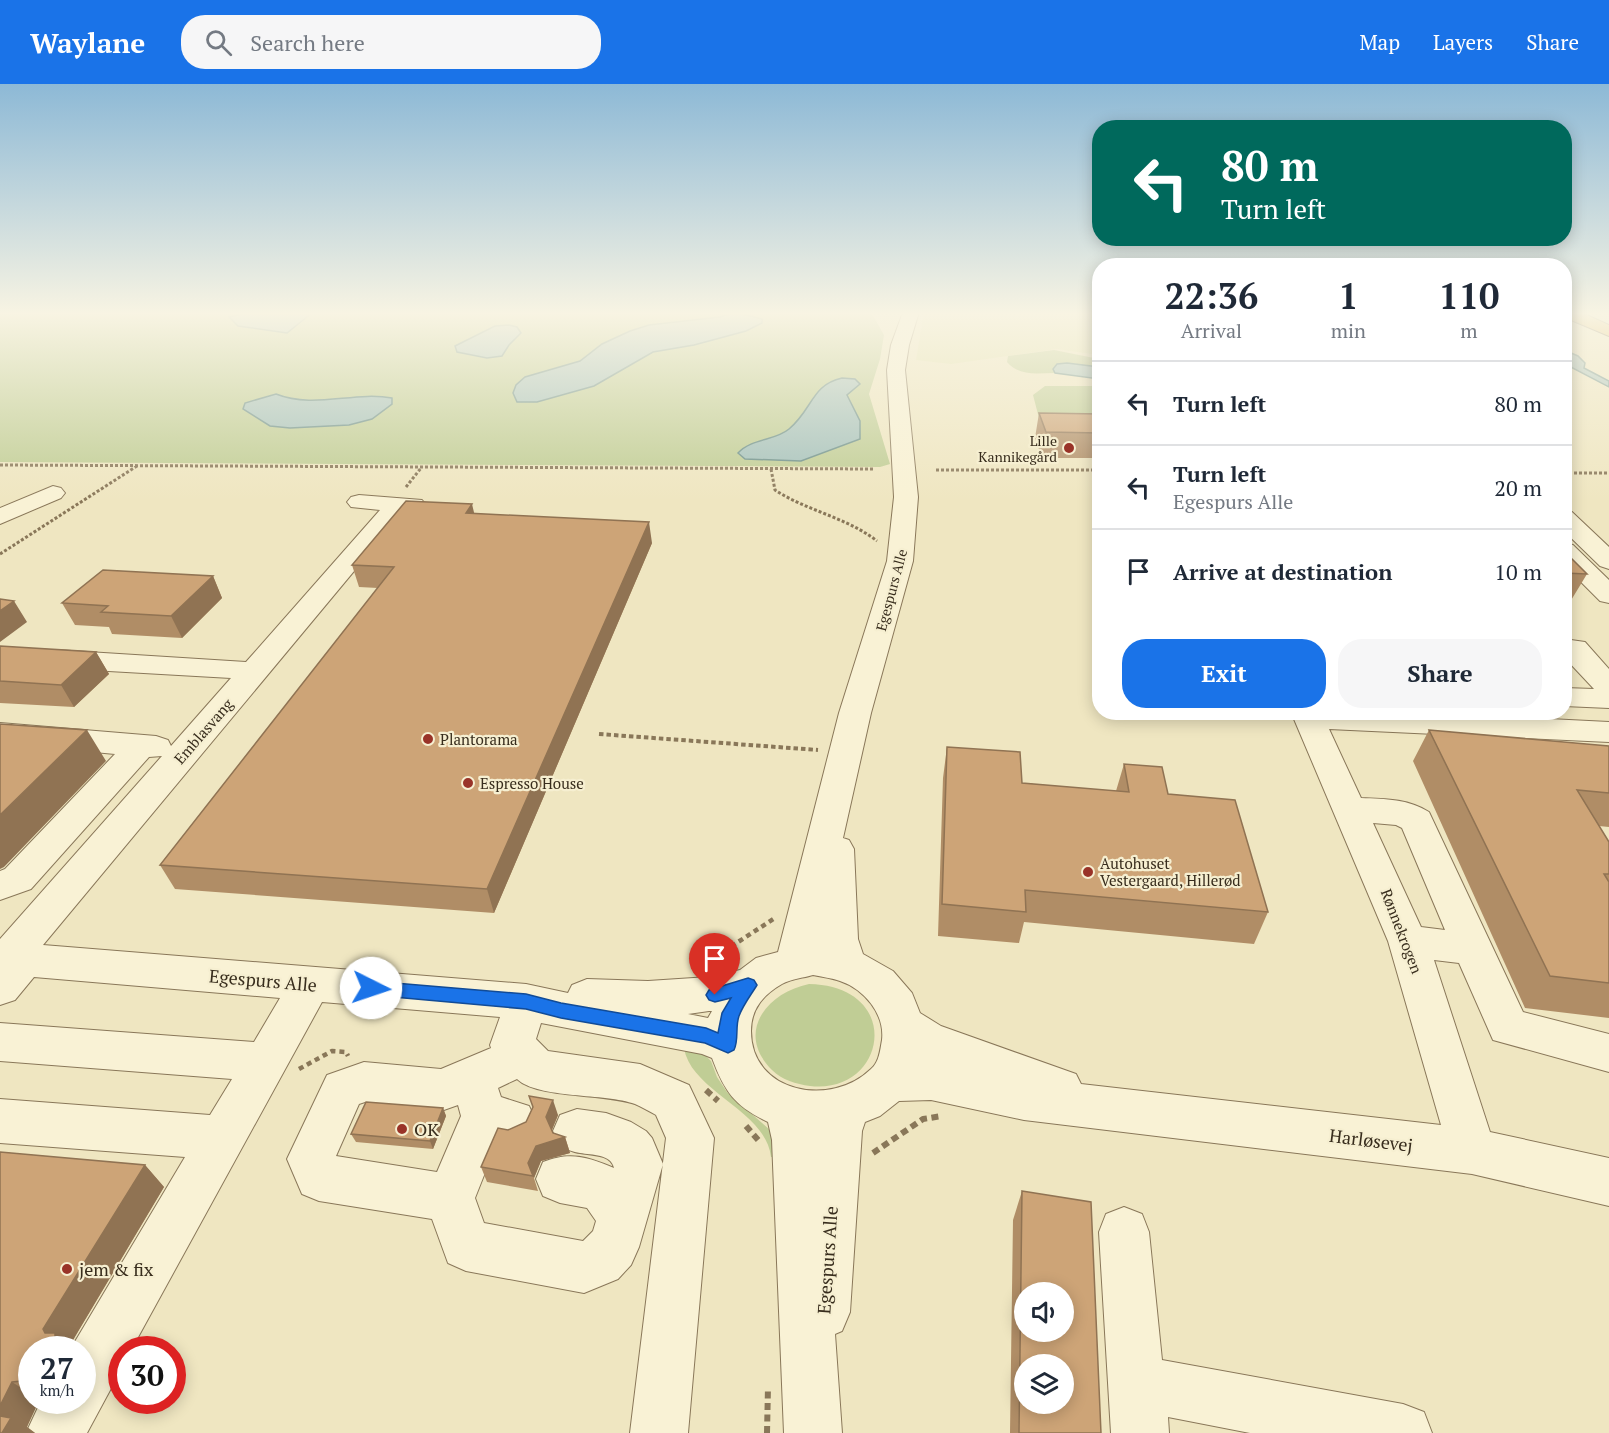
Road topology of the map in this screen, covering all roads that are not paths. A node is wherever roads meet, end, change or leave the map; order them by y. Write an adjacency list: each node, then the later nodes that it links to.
1 (896, 375): 23 (street, Egespurs Alle)
2 (53, 493): 6 (street)
3 (359, 502): 4 (street)
4 (398, 504): 5 (street); 13 (street, Emblasvang)
5 (434, 506)
6 (0, 517)
7 (1572, 525): 9 (street)
8 (1572, 558): 10 (street)
9 (1609, 561)
10 (1609, 595)
11 (1572, 648): 14 (street)
12 (34, 658): 13 (street)
13 (255, 671): 22 (street, Emblasvang)
14 (1609, 688)
15 (1572, 697): 16 (street)
16 (1609, 699)
17 (1309, 720): 24 (street, Rønnekrogen)
18 (1441, 720): 19 (street, Rønnekrogen)
19 (1609, 732)
20 (0, 734): 21 (street)
21 (141, 746): 22 (street); 25 (street)
22 (188, 749): 30 (street, Emblasvang)
23 (837, 792): 28 (street, Egespurs Alle); 29 (street, Egespurs Alle)
24 (1351, 809): 26 (street, Rønnekrogen); 27 (street)
25 (0, 886)
26 (1408, 940): 27 (street); 47 (street, Rønnekrogen)
27 (1473, 949): 37 (street)
28 (796, 960): 29 (street); 32 (street)
29 (846, 963): 34 (street)
30 (8, 966): 31 (street, Egespurs Alle)
31 (311, 984): 33 (street, Egespurs Alle); 39 (street)
32 (748, 985): 33 (street, Egespurs Alle); 36 (street)
33 (526, 1002): 36 (street, Egespurs Alle); 38 (street)
34 (905, 1026): 40 (street); 43 (street, Harløsevej)
35 (0, 1042): 39 (street)
36 (728, 1045): 42 (street)
37 (1609, 1053)
38 (522, 1054): 41 (street); 58 (street)
39 (260, 1073): 46 (street)
40 (869, 1094): 42 (street); 43 (street, Harløsevej); 56 (street, Egespurs Alle)
41 (490, 1105): 48 (street); 48 (street)
42 (788, 1108): 56 (street, Egespurs Alle)
43 (1130, 1111): 47 (street, Harløsevej)
44 (2, 1124): 46 (street)
45 (577, 1131): 51 (street)
46 (222, 1138): 53 (street)
47 (1472, 1152): 50 (street, Harløsevej)
48 (470, 1176): 51 (street)
49 (560, 1179): 51 (street)
50 (1609, 1182)
51 (621, 1218)
52 (1124, 1232): 54 (street)
53 (96, 1359)
54 (1138, 1408): 59 (street)
55 (66, 1414): 57 (street)
56 (813, 1424)
57 (55, 1433)
58 (659, 1433)
59 (1403, 1433)

